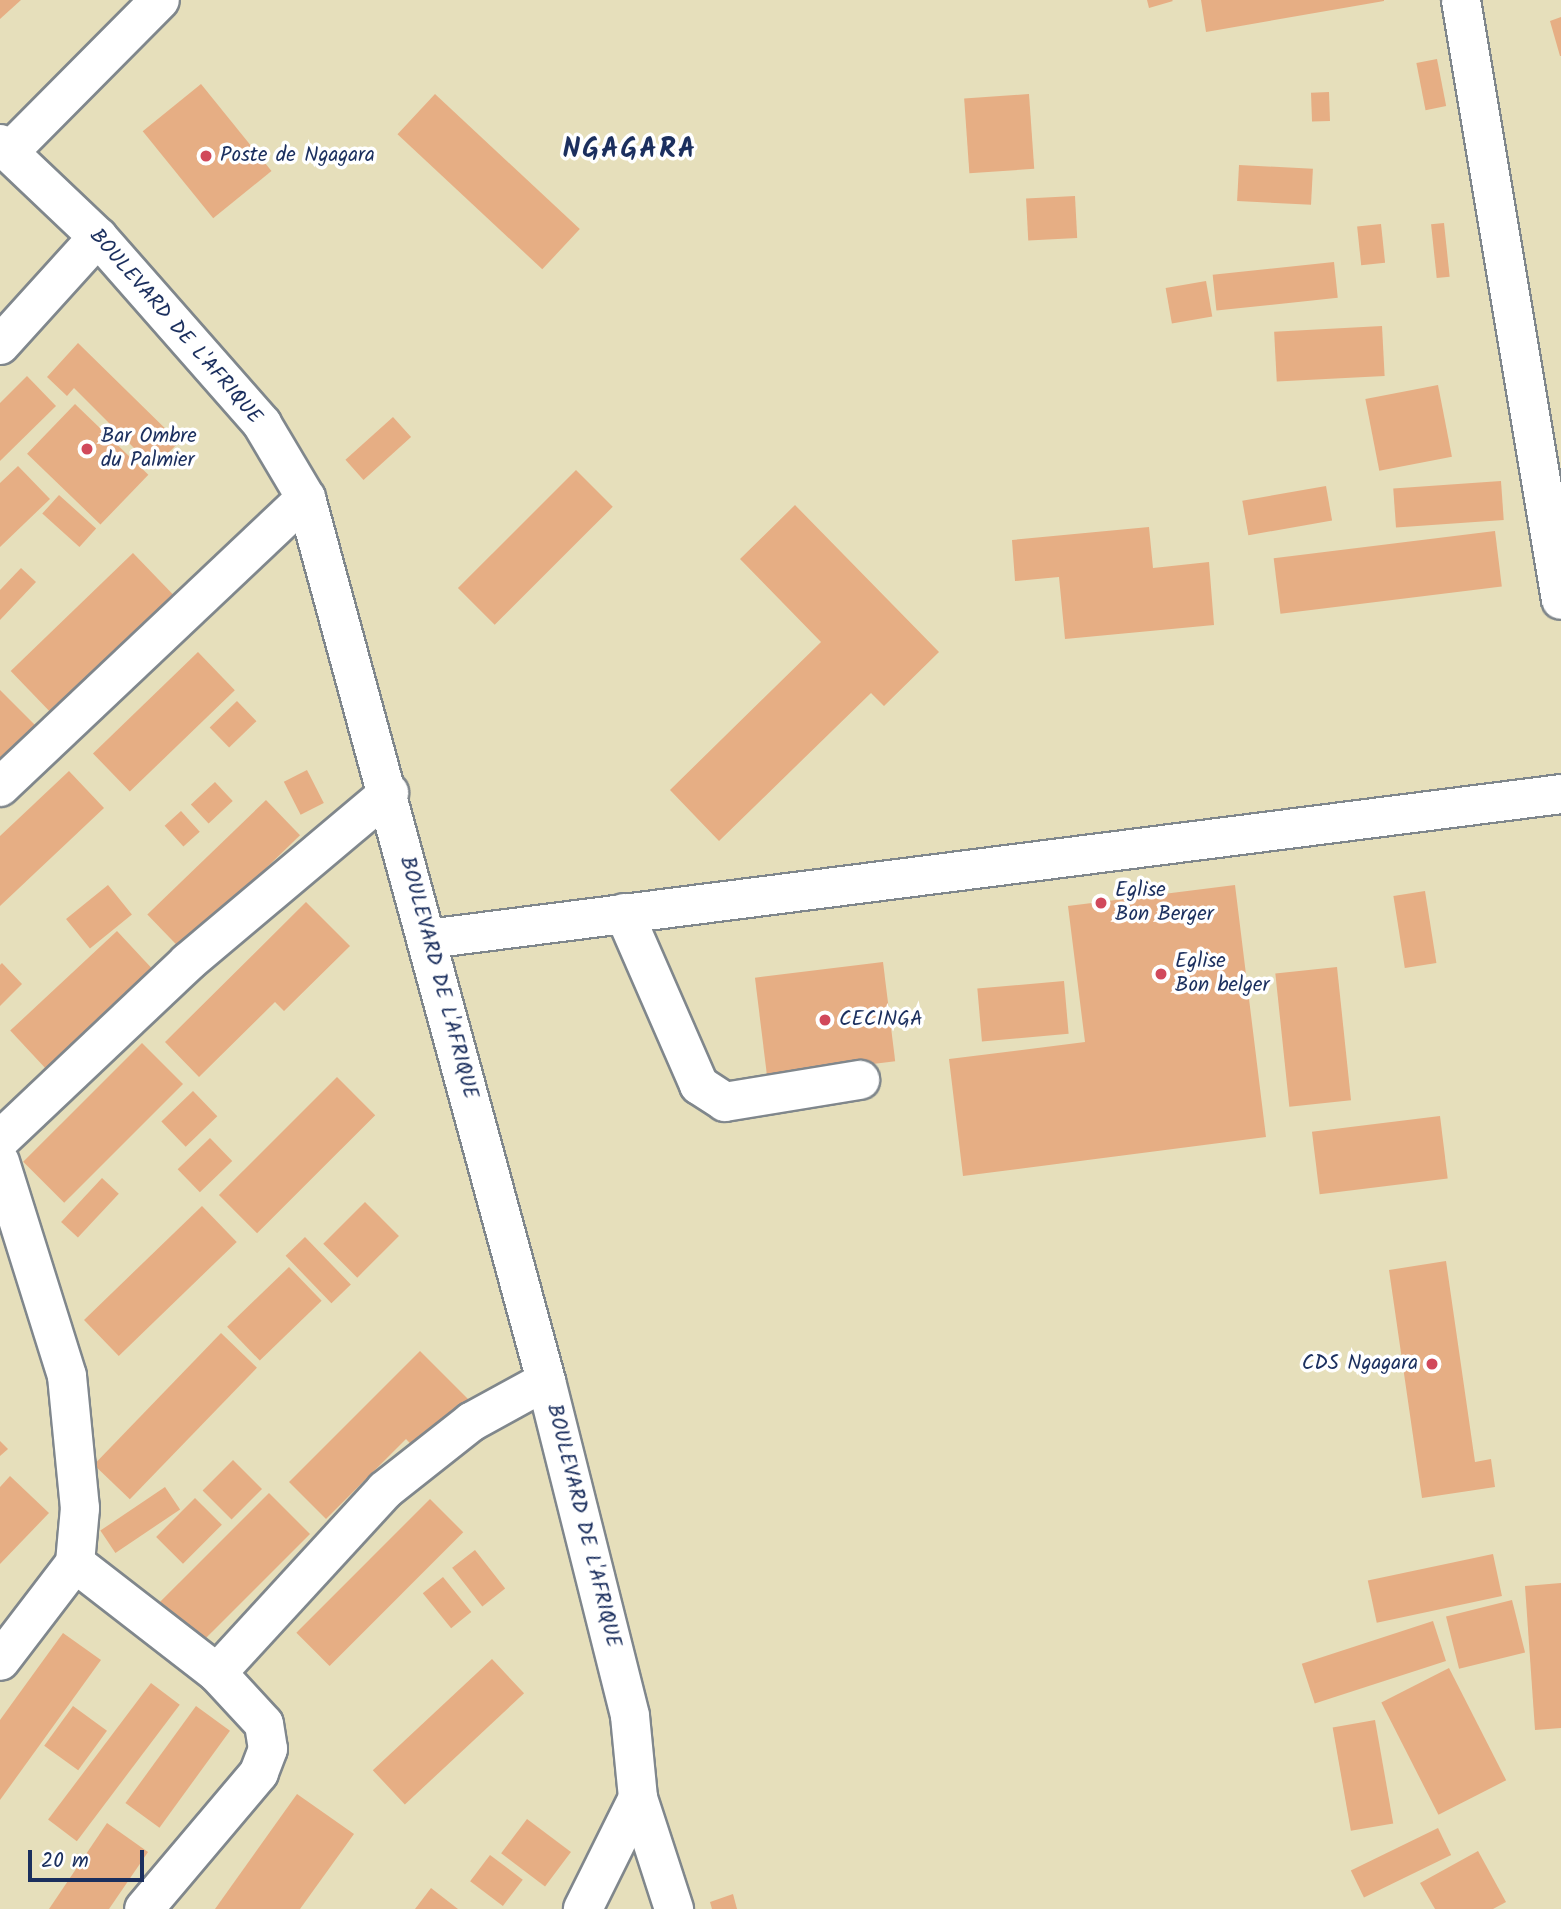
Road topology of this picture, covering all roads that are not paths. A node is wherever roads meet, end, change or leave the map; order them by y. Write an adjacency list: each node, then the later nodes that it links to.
1 (160, 0): 3 (street)
2 (1461, 0): 7 (street)
3 (4, 148): 4 (street, BOULEVARD DE L'AFRIQUE)
4 (98, 237): 5 (street); 6 (street, BOULEVARD DE L'AFRIQUE)
5 (0, 345)
6 (306, 498): 8 (street); 9 (street, BOULEVARD DE L'AFRIQUE)
7 (1561, 600)
8 (0, 787)
9 (389, 793): 12 (street, BOULEVARD DE L'AFRIQUE); 14 (street)
10 (1561, 794): 11 (street)
11 (624, 913): 12 (street); 13 (street)
12 (428, 939): 17 (street, BOULEVARD DE L'AFRIQUE)
13 (860, 1080)
14 (0, 1140)
15 (0, 1161): 16 (street)
16 (9, 1222): 18 (street)
17 (546, 1381): 20 (street); 21 (street, BOULEVARD DE L'AFRIQUE)
18 (75, 1563): 19 (street); 20 (street)
19 (0, 1661)
20 (217, 1673): 22 (street)
21 (638, 1798): 23 (street); 24 (street, BOULEVARD DE L'AFRIQUE)
22 (144, 1909)
23 (583, 1909)
24 (674, 1909)

